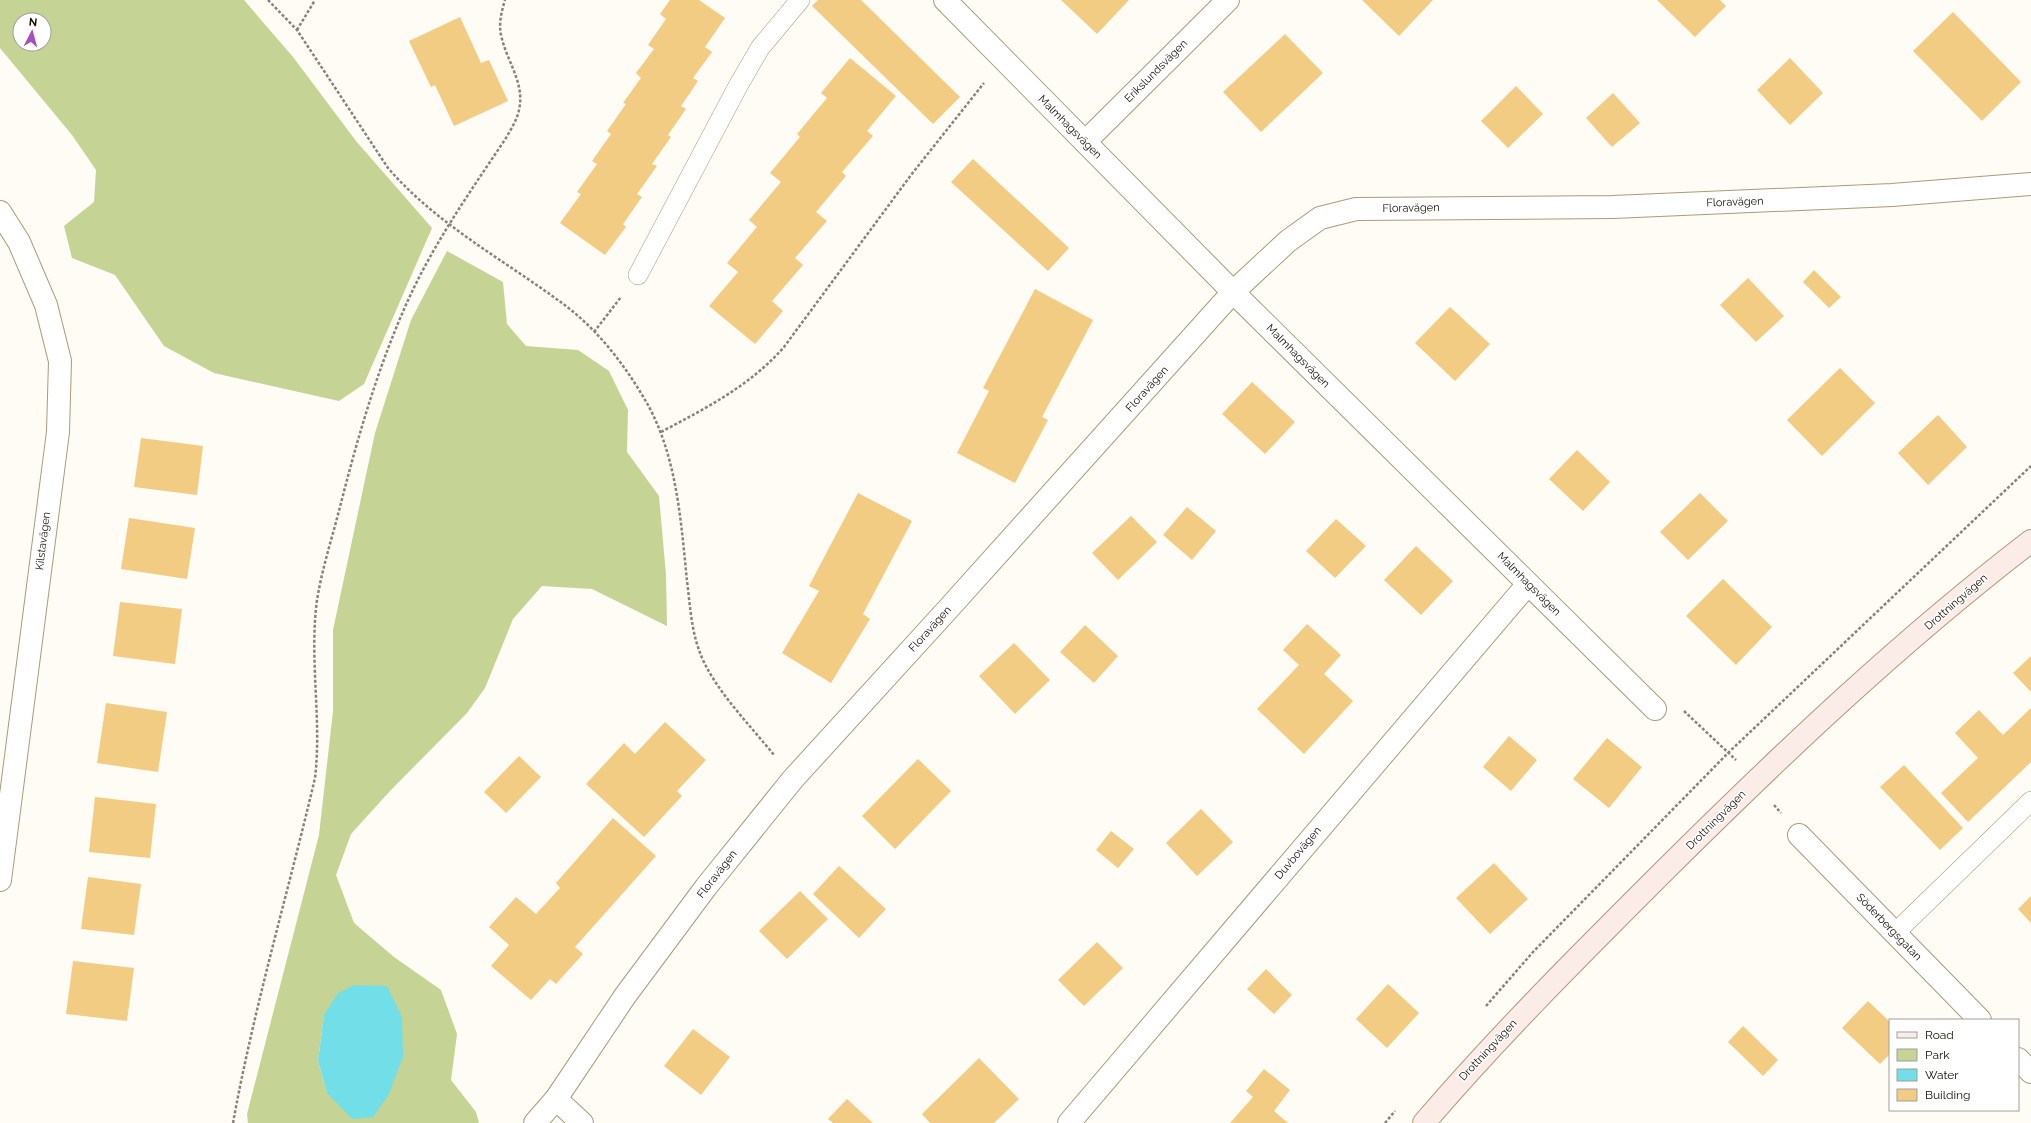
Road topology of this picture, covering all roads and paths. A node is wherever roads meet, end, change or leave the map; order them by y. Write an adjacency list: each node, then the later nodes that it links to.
1 (268, 0): 7 (path)
2 (314, 0): 7 (path)
3 (506, 0): 12 (path)
4 (800, 0): 13 (lane)
5 (944, 0): 8 (street, Malmhagsvägen)
6 (1228, 0): 9 (street, Erikslundsvägen)
7 (297, 30): 12 (path)
8 (1003, 59): 9 (street, Malmhagsvägen); 16 (path)
9 (1085, 142): 14 (street, Malmhagsvägen)
10 (2031, 184): 14 (street, Floravägen)
11 (0, 212): 25 (street, Kilstavägen)
12 (449, 224): 15 (path); 33 (path)
13 (638, 275): 15 (path)
14 (1233, 292): 19 (street, Malmhagsvägen); 22 (street, Floravägen)
15 (594, 332): 16 (path)
16 (661, 432): 22 (path)
17 (2031, 466): 21 (path)
18 (2031, 541): 38 (main road, Drottningvägen)
19 (1528, 584): 20 (street, Malmhagsvägen); 36 (street, Duvbovägen)
20 (1655, 709): 21 (path)
21 (1729, 752): 27 (path)
22 (793, 779): 31 (street, Floravägen)
23 (2031, 801): 26 (lane)
24 (1799, 835): 26 (street, Söderbergsgatan)
25 (0, 880)
26 (1895, 933): 28 (street, Söderbergsgatan)
27 (1482, 1011)
28 (1979, 1019)
29 (2019, 1060): 30 (street)
30 (2031, 1072)
31 (556, 1099): 34 (street, Floravägen); 35 (street)
32 (1401, 1105): 37 (path)
33 (233, 1123)
34 (535, 1123)
35 (582, 1123)
36 (1069, 1123)
37 (1385, 1123)
38 (1424, 1123)

